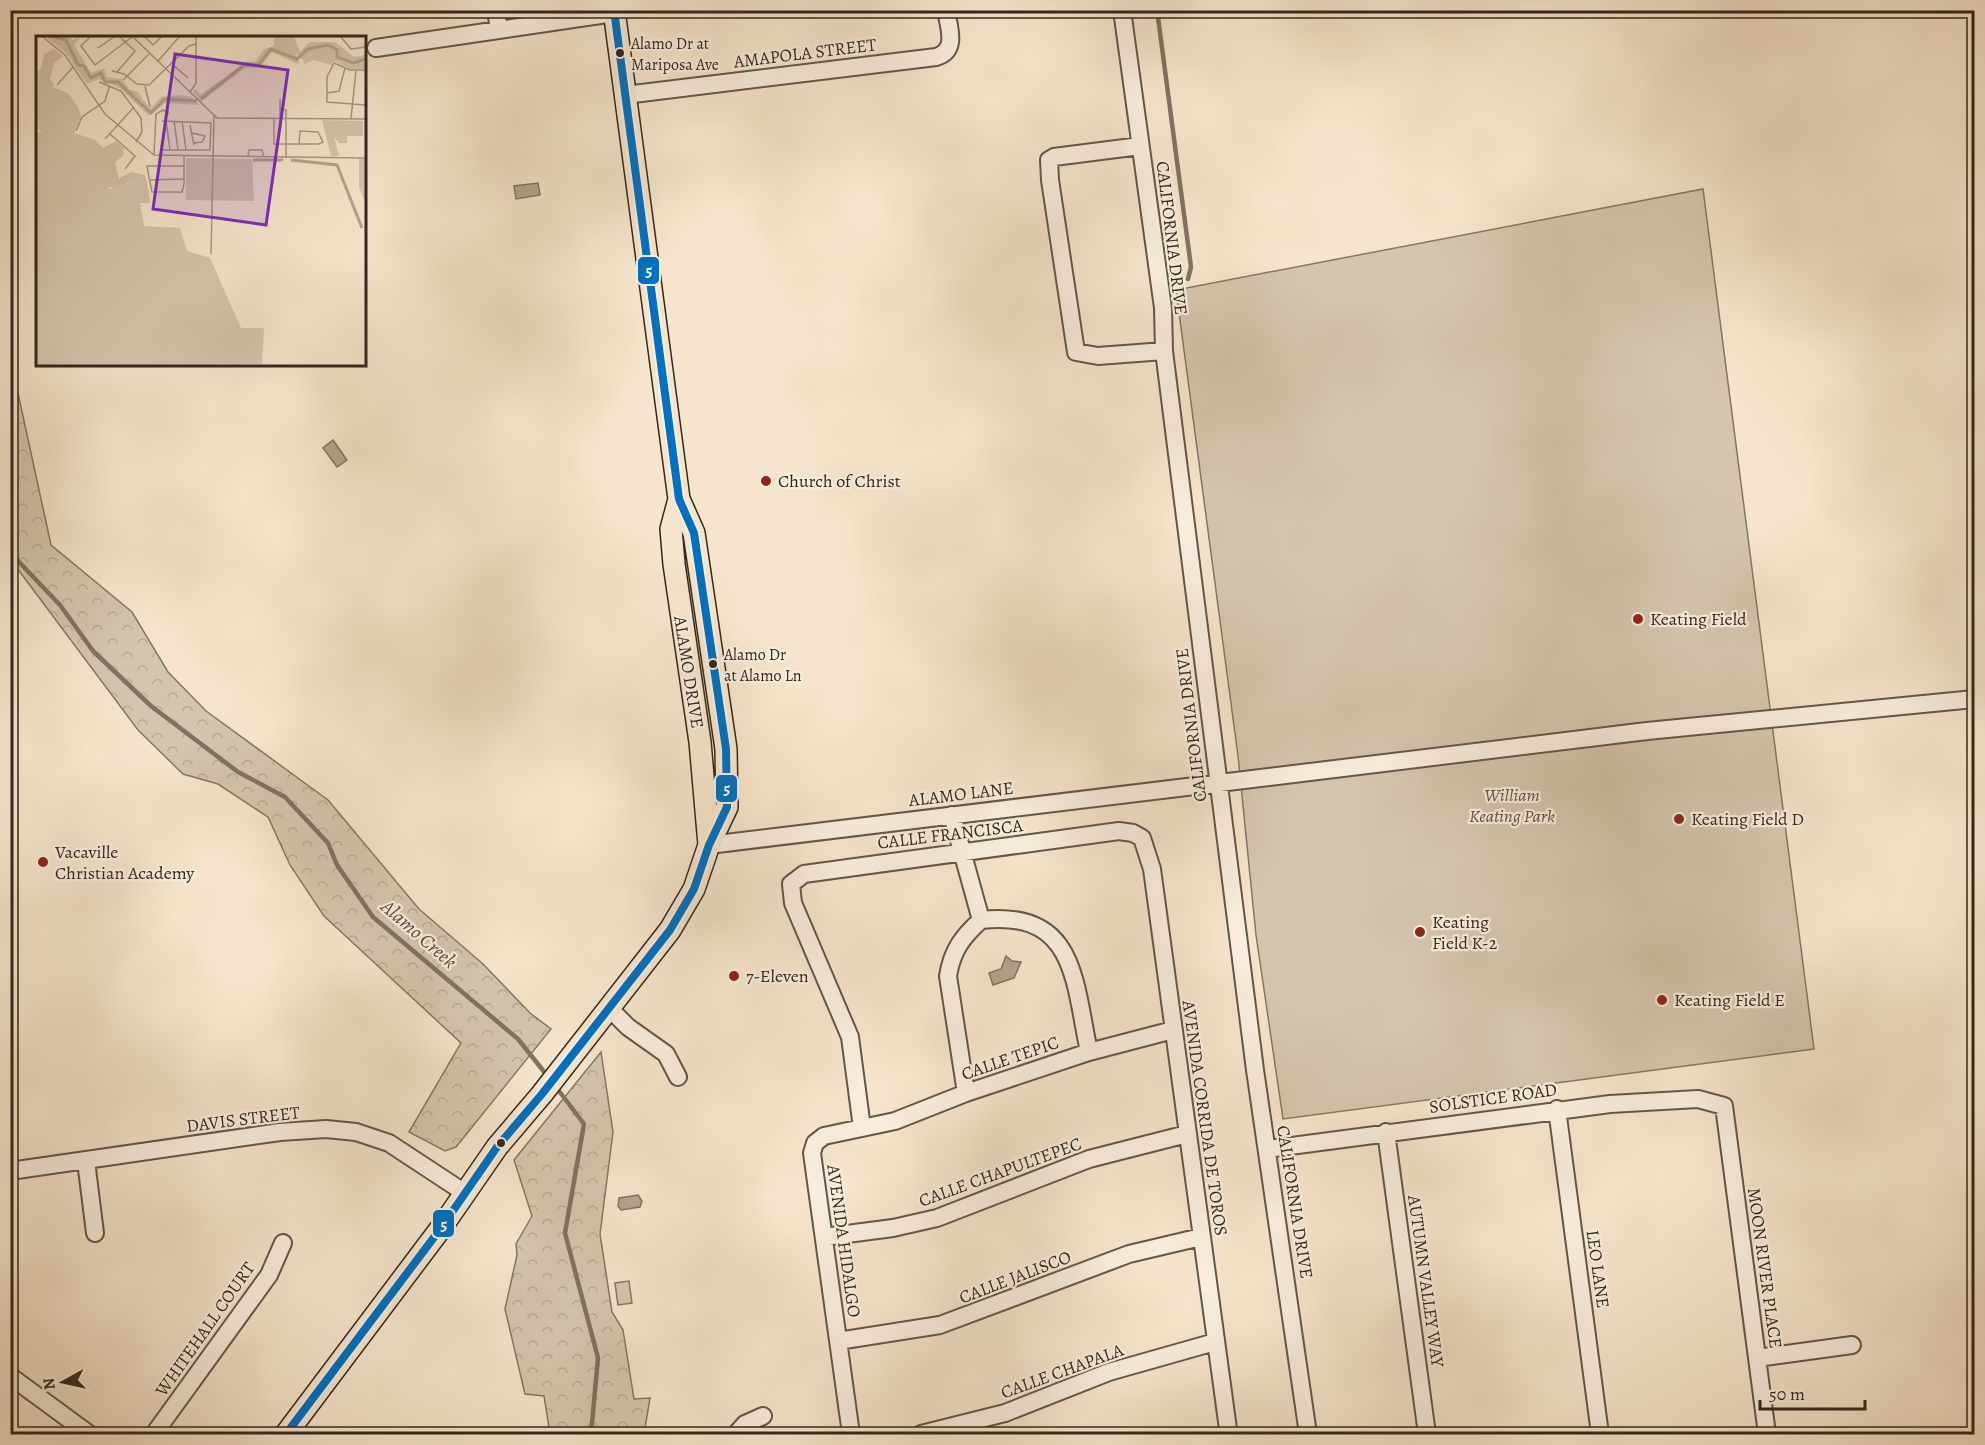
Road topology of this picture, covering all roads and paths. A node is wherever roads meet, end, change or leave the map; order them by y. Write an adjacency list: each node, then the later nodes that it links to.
1 (496, 10): 5 (street)
2 (946, 10): 7 (street, AMAPOLA STREET)
3 (1122, 10): 8 (street, CALIFORNIA DRIVE)
4 (614, 12): 5 (street); 7 (main road, ALAMO DRIVE)
5 (499, 30): 6 (street)
6 (376, 48)
7 (625, 95): 10 (main road, ALAMO DRIVE)
8 (1140, 146): 9 (street, CALIFORNIA DRIVE); 9 (street)
9 (1164, 351): 14 (street, CALIFORNIA DRIVE)
10 (679, 499): 11 (main road, ALAMO DRIVE); 12 (main road, ALAMO DRIVE)
11 (671, 531): 12 (main road); 17 (main road, ALAMO DRIVE)
12 (718, 694): 17 (main road, ALAMO DRIVE)
13 (1974, 699): 14 (street, ALAMO LANE)
14 (1218, 783): 15 (street, ALAMO LANE); 30 (street, CALIFORNIA DRIVE)
15 (952, 815): 17 (street, ALAMO LANE); 18 (street)
16 (1119, 831): 18 (street, CALLE FRANCISCA); 21 (street, AVENIDA CORRIDA DE TOROS)
17 (709, 845): 20 (main road, ALAMO DRIVE)
18 (962, 853): 19 (street); 27 (street, CALLE FRANCISCA)
19 (981, 920): 22 (street); 24 (street)
20 (609, 1008): 23 (street); 33 (main road, ALAMO DRIVE)
21 (1173, 1030): 22 (street, CALLE TEPIC); 29 (street, AVENIDA CORRIDA DE TOROS)
22 (1089, 1052): 24 (street, CALLE TEPIC)
23 (678, 1077)
24 (966, 1093): 27 (street, CALLE TEPIC)
25 (1724, 1106): 26 (street, SOLSTICE ROAD); 41 (street, MOON RIVER PLACE)
26 (1557, 1109): 28 (street, SOLSTICE ROAD); 53 (street, LEO LANE)
27 (861, 1128): 35 (street, AVENIDA HIDALGO)
28 (1386, 1132): 30 (street, SOLSTICE ROAD); 52 (street, AUTUMN VALLEY WAY)
29 (1187, 1134): 35 (street, CALLE CHAPULTEPEC); 36 (street, AVENIDA CORRIDA DE TOROS)
30 (1268, 1149): 51 (street, CALIFORNIA DRIVE)
31 (86, 1161): 32 (street, DAVIS STREET); 33 (street, DAVIS STREET); 34 (street)
32 (10, 1171)
33 (465, 1193): 47 (main road, ALAMO DRIVE)
34 (95, 1233)
35 (824, 1237): 38 (street, AVENIDA HIDALGO)
36 (1202, 1237): 38 (street, CALLE JALISCO); 39 (street, AVENIDA CORRIDA DE TOROS)
37 (283, 1243): 46 (street, WHITEHALL COURT)
38 (838, 1341): 49 (street, AVENIDA HIDALGO)
39 (1215, 1342): 44 (street, AVENIDA CORRIDA DE TOROS); 50 (street, CALLE CHAPALA)
40 (1852, 1345): 41 (street)
41 (1757, 1358): 54 (street, MOON RIVER PLACE)
42 (10, 1376): 45 (street)
43 (763, 1416): 48 (street)
44 (1228, 1429)
45 (89, 1434)
46 (153, 1434)
47 (286, 1434)
48 (736, 1434)
49 (851, 1434)
50 (921, 1434)
51 (1308, 1434)
52 (1427, 1434)
53 (1600, 1434)
54 (1767, 1434)

